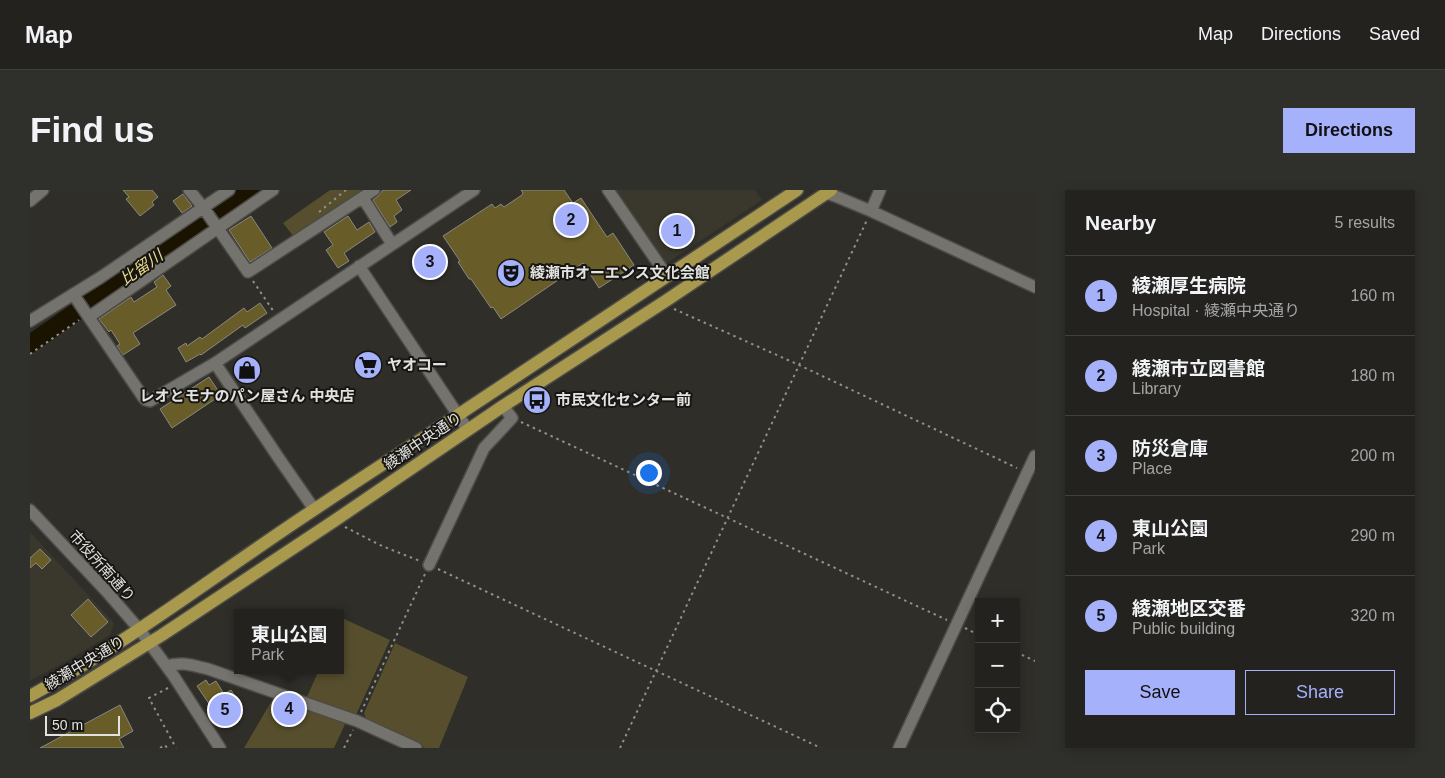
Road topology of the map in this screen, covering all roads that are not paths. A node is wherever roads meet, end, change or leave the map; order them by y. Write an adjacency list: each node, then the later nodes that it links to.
1 (42, 190): 12 (street)
2 (189, 190): 14 (street)
3 (229, 190): 14 (street)
4 (273, 190): 14 (street)
5 (374, 190): 11 (street)
6 (474, 190): 15 (street)
7 (608, 190): 17 (street)
8 (797, 190): 17 (main road, 綾瀬中央通り)
9 (880, 190): 13 (street)
10 (828, 192): 13 (street); 22 (main road, 綾瀬中央通り)
11 (363, 198): 14 (street); 15 (street)
12 (30, 201)
13 (871, 212): 18 (street)
14 (211, 218): 19 (street); 19 (street)
15 (392, 244): 16 (street)
16 (359, 266): 21 (street); 23 (street)
17 (667, 276): 23 (main road, 綾瀬中央通り)
18 (1035, 287)
19 (82, 307): 20 (street); 21 (street)
20 (30, 321)
21 (215, 363): 26 (street)
22 (503, 406): 24 (main road, 綾瀬中央通り); 28 (street)
23 (459, 415): 24 (street); 26 (main road, 綾瀬中央通り)
24 (468, 430): 30 (main road, 綾瀬中央通り)
25 (1035, 456): 36 (street)
26 (314, 509): 29 (main road, 綾瀬中央通り)
27 (30, 510): 29 (street, 市役所南通り)
28 (429, 565)
29 (139, 629): 30 (street, 市役所南通り); 32 (main road, 綾瀬中央通り)
30 (150, 643): 31 (street, 市役所南通り); 33 (main road, 綾瀬中央通り)
31 (170, 671): 34 (street, 市役所南通り); 35 (street)
32 (30, 696)
33 (30, 713)
34 (220, 748)
35 (416, 748)
36 (899, 748)

